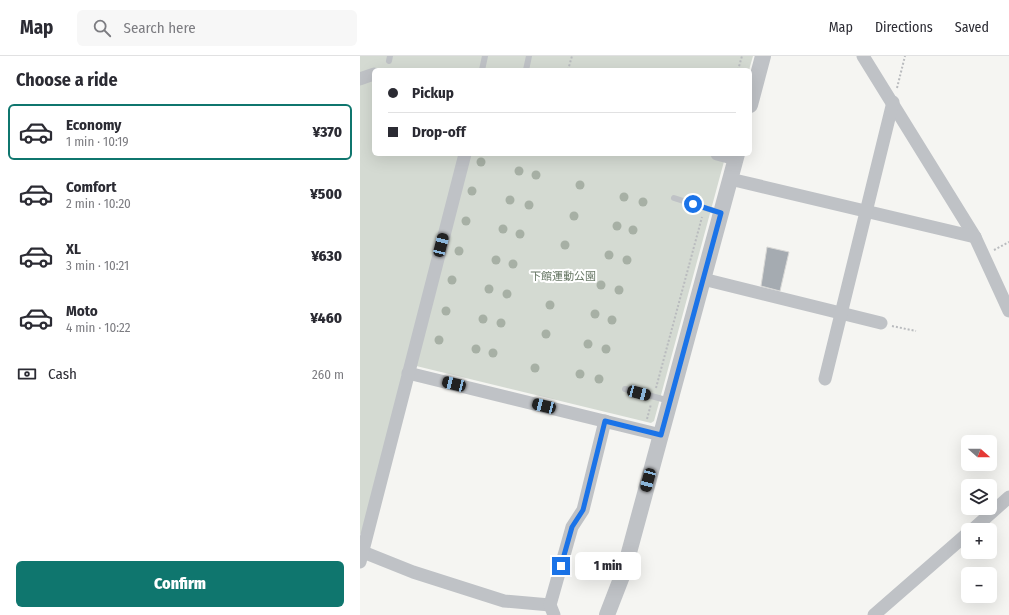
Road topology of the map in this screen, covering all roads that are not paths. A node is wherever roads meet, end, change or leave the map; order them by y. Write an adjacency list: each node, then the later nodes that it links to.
1 (485, 56): 5 (lane)
2 (529, 56): 6 (lane)
3 (763, 56): 9 (street)
4 (863, 56): 10 (street)
5 (482, 68)
6 (526, 68)
7 (372, 75): 8 (street)
8 (360, 79)
9 (752, 97)
10 (893, 102): 15 (street); 17 (street)
11 (464, 156): 22 (street)
12 (736, 156): 13 (street)
13 (730, 179): 15 (street); 16 (street)
14 (674, 198): 16 (lane)
15 (866, 211): 17 (street); 20 (street)
16 (721, 213): 25 (street)
17 (975, 237): 19 (street)
18 (711, 281): 20 (street)
19 (1009, 311)
20 (841, 313): 21 (street); 23 (street)
21 (881, 323)
22 (408, 372): 26 (street); 31 (street)
23 (825, 379)
24 (625, 389): 25 (lane)
25 (670, 401): 27 (street)
26 (605, 421): 27 (street); 32 (street)
27 (661, 435): 33 (street)
28 (1009, 497): 29 (street)
29 (980, 523)
30 (961, 539): 34 (street)
31 (362, 548): 32 (street)
32 (552, 610)
33 (607, 615)
34 (874, 615)

